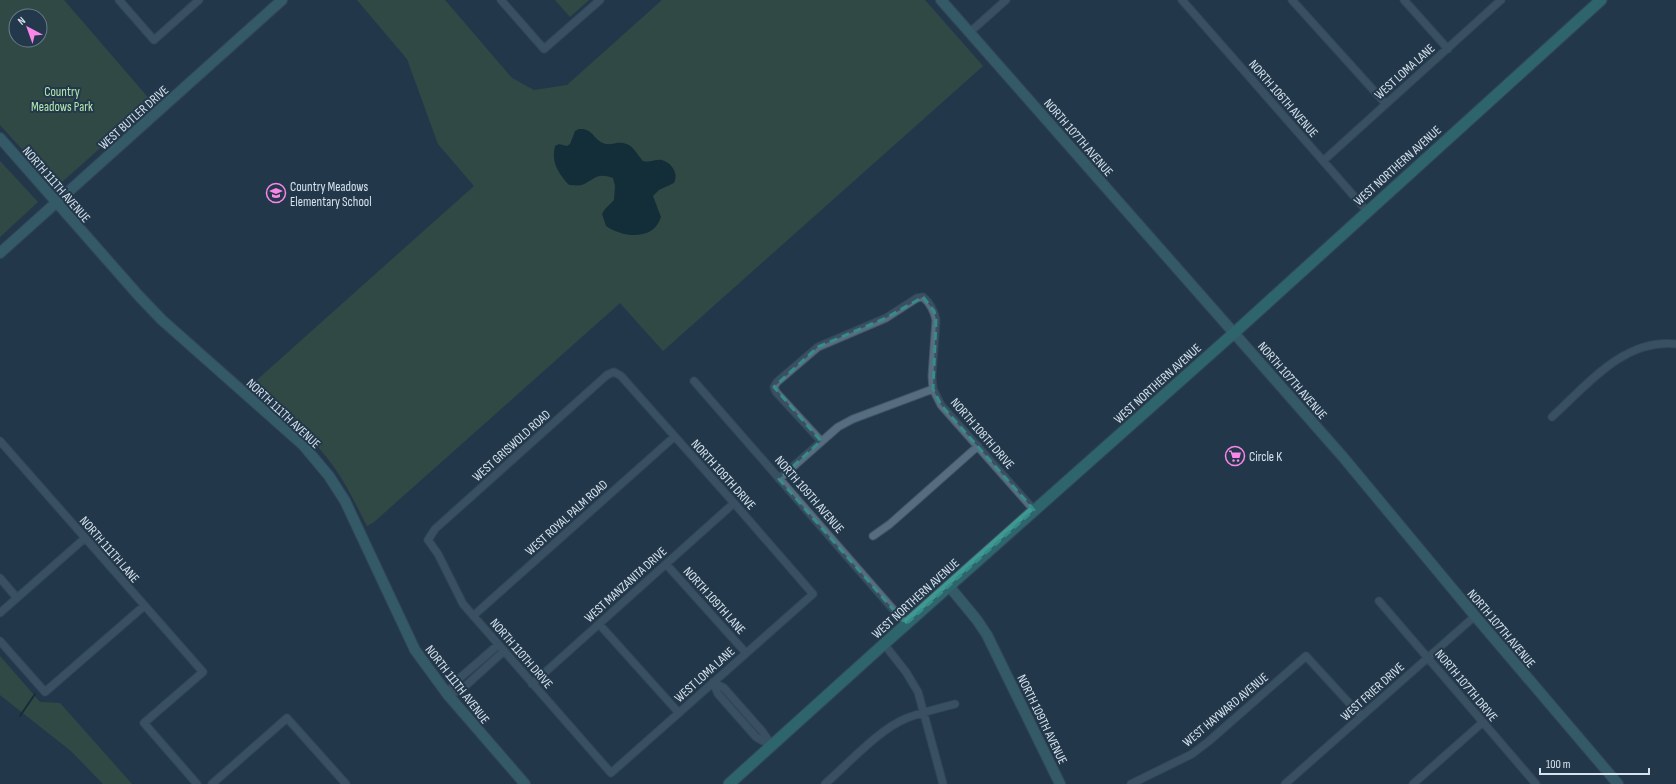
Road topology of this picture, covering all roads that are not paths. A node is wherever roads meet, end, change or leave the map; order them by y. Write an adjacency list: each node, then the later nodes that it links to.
1 (119, 0): 2 (street)
2 (199, 0)
3 (501, 0): 4 (street)
4 (600, 0)
5 (941, 0): 13 (street, NORTH 107TH AVENUE)
6 (1006, 0): 13 (street)
7 (1182, 0): 17 (street, NORTH 106TH AVENUE)
8 (1292, 0): 15 (street)
9 (1404, 0): 14 (street)
10 (1501, 0): 14 (street, WEST LOMA LANE)
11 (1602, 0): 19 (main road, WEST NORTHERN AVENUE)
12 (276, 2): 18 (street, WEST BUTLER DRIVE)
13 (969, 33): 21 (street, NORTH 107TH AVENUE)
14 (1448, 49): 15 (street, WEST LOMA LANE)
15 (1386, 104): 17 (street, WEST LOMA LANE)
16 (0, 138): 18 (street, NORTH 111TH AVENUE)
17 (1323, 161): 19 (street, NORTH 106TH AVENUE)
18 (56, 203): 20 (street, WEST BUTLER DRIVE); 57 (street, NORTH 111TH AVENUE)
19 (1367, 211): 21 (main road, WEST NORTHERN AVENUE)
20 (0, 253)
21 (1234, 333): 33 (main road, WEST NORTHERN AVENUE); 46 (street, NORTH 107TH AVENUE)
22 (1676, 344): 26 (street)
23 (614, 372): 27 (street, NORTH 109TH DRIVE); 36 (street, WEST GRISWOLD ROAD)
24 (694, 382): 31 (street, NORTH 109TH AVENUE)
25 (933, 389): 29 (street); 29 (street, NORTH 108TH DRIVE); 30 (street, NORTH 108TH DRIVE)
26 (1552, 417)
27 (674, 436): 32 (street, NORTH 109TH DRIVE); 45 (street, WEST ROYAL PALM ROAD)
28 (0, 441): 35 (street, NORTH 111TH LANE)
29 (821, 441): 31 (street)
30 (978, 446): 33 (street, NORTH 108TH DRIVE); 34 (street)
31 (779, 478): 48 (street, NORTH 109TH AVENUE)
32 (734, 503): 37 (street, WEST MANZANITA DRIVE); 40 (street, NORTH 109TH DRIVE)
33 (1034, 510): 39 (main road, WEST NORTHERN AVENUE)
34 (873, 536)
35 (85, 538): 41 (street); 43 (street, NORTH 111TH LANE)
36 (428, 540): 45 (street, NORTH 110TH DRIVE)
37 (666, 564): 47 (street, WEST MANZANITA DRIVE); 53 (street, NORTH 109TH LANE)
38 (0, 578): 41 (street)
39 (949, 586): 48 (main road, WEST NORTHERN AVENUE); 72 (street, NORTH 109TH AVENUE)
40 (813, 594): 53 (street, WEST LOMA LANE)
41 (17, 598): 44 (street)
42 (1379, 601): 54 (street, NORTH 107TH DRIVE)
43 (144, 606): 49 (street); 65 (street, NORTH 111TH LANE)
44 (0, 613)
45 (473, 616): 51 (street, NORTH 110TH DRIVE)
46 (1474, 616): 54 (street, WEST FRIER DRIVE); 77 (street, NORTH 107TH AVENUE)
47 (599, 624): 56 (street, WEST MANZANITA DRIVE); 60 (street)
48 (906, 624): 50 (main road, WEST NORTHERN AVENUE)
49 (0, 641)
50 (884, 644): 59 (street); 63 (main road, WEST NORTHERN AVENUE)
51 (498, 645): 52 (street, NORTH 110TH DRIVE); 57 (street)
52 (504, 651): 56 (street, NORTH 110TH DRIVE); 57 (street)
53 (746, 653): 55 (street, WEST LOMA LANE)
54 (1428, 657): 61 (street, WEST FRIER DRIVE); 62 (street, NORTH 107TH DRIVE)
55 (713, 682): 60 (street, WEST LOMA LANE); 63 (street)
56 (532, 684): 64 (street, NORTH 110TH DRIVE)
57 (448, 695): 68 (street, NORTH 111TH AVENUE)
58 (955, 704): 59 (street)
59 (925, 712): 70 (street); 71 (street)
60 (679, 713): 64 (street, WEST LOMA LANE)
61 (1361, 716): 73 (street, WEST HAYWARD AVENUE); 74 (street, WEST FRIER DRIVE)
62 (1483, 722): 75 (street); 76 (street, NORTH 107TH DRIVE)
63 (772, 746): 69 (main road, WEST NORTHERN AVENUE)
64 (612, 773)
65 (197, 784)
66 (212, 784): 67 (street)
67 (346, 784)
68 (525, 784)
69 (729, 784)
70 (825, 784)
71 (943, 784)
72 (1060, 784)
73 (1131, 784)
74 (1285, 784)
75 (1413, 784)
76 (1536, 784)
77 (1618, 784)

